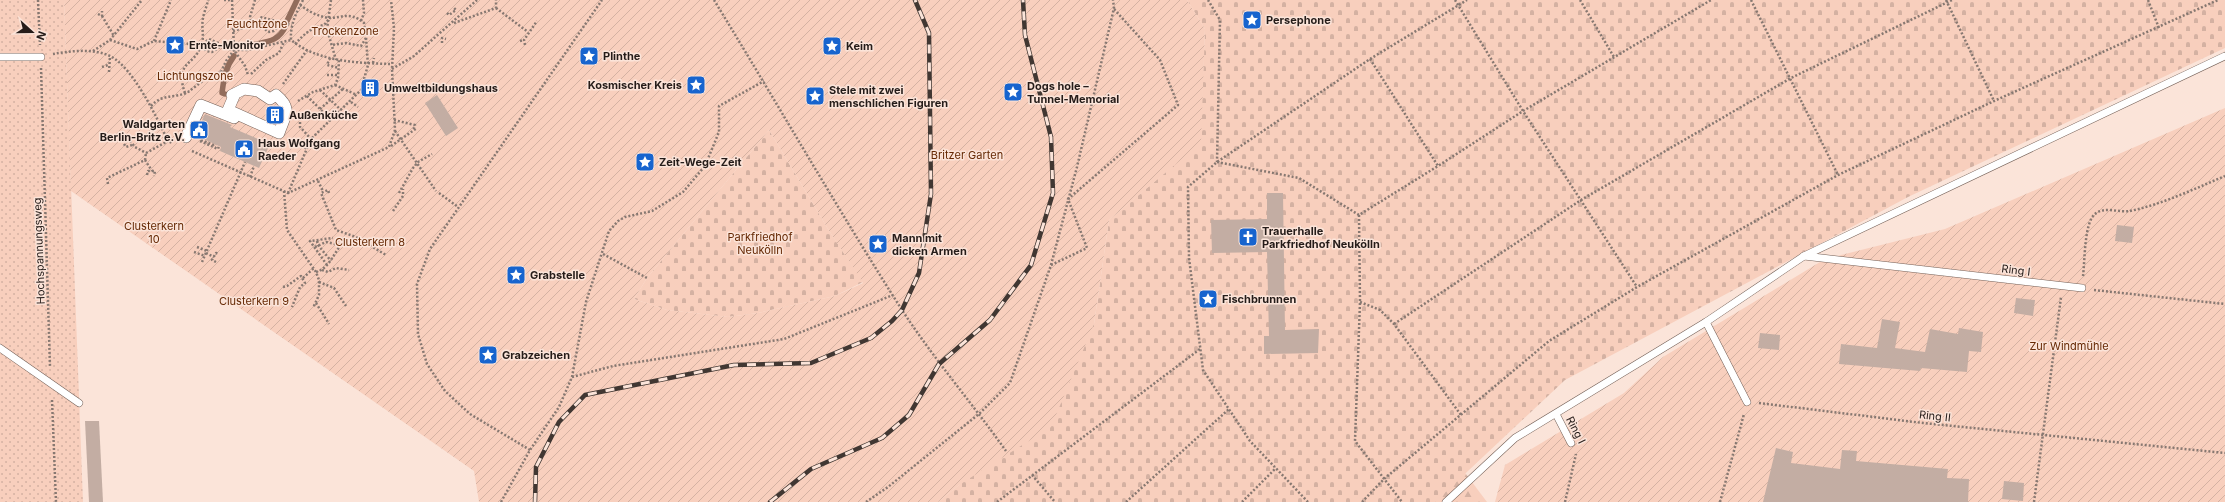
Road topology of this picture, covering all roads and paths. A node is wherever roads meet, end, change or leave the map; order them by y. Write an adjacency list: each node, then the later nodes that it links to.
1 (38, 0): 71 (path, Hochspannungsweg)
2 (142, 0): 50 (path)
3 (171, 0): 57 (path)
4 (208, 0): 64 (path)
5 (224, 0): 6 (path)
6 (232, 0): 47 (path)
7 (255, 0): 45 (path)
8 (303, 0): 27 (path)
9 (331, 0): 37 (path)
10 (363, 0): 39 (path)
11 (391, 0): 79 (path)
12 (477, 0): 38 (path)
13 (496, 0): 30 (path)
14 (602, 0): 148 (path)
15 (714, 0): 91 (path)
16 (1113, 0): 31 (path)
17 (1208, 0): 128 (path)
18 (1455, 0): 28 (path)
19 (1467, 0): 28 (path)
20 (1580, 0): 72 (path)
21 (1711, 0): 72 (path)
22 (1751, 0): 90 (path)
23 (1952, 0): 26 (path)
24 (2148, 0): 46 (path)
25 (2218, 0): 46 (path)
26 (1946, 1): 90 (path); 99 (path)
27 (300, 5): 37 (path); 44 (path)
28 (1458, 5): 75 (path); 106 (path)
29 (453, 7): 33 (path)
30 (496, 8): 43 (path); 48 (path)
31 (1114, 8): 146 (path); 146 (path)
32 (102, 11): 36 (path)
33 (453, 12): 34 (path); 38 (path)
34 (447, 13)
35 (98, 14): 36 (path)
36 (102, 16): 50 (path)
37 (330, 18): 39 (path); 61 (path); 62 (path)
38 (458, 18): 43 (path)
39 (361, 21): 51 (path)
40 (537, 21): 48 (path)
41 (282, 22): 42 (path); 42 (path); 44 (path)
42 (261, 23): 45 (path)
43 (451, 24): 49 (path)
44 (292, 25): 55 (path)
45 (251, 26): 47 (path)
46 (2159, 28): 99 (path)
47 (233, 31): 66 (path)
48 (528, 32): 56 (path)
49 (439, 34): 52 (path); 83 (path)
50 (114, 36): 54 (path)
51 (366, 38): 62 (path); 77 (path)
52 (442, 38): 53 (path); 60 (path)
53 (446, 39)
54 (110, 40): 57 (path); 67 (path)
55 (291, 40): 59 (path); 61 (path)
56 (524, 40): 58 (path); 63 (path)
57 (154, 41): 64 (path)
58 (520, 41)
59 (284, 42): 66 (path); 89 (path)
60 (442, 43)
61 (295, 44): 73 (path)
62 (332, 45): 76 (path)
63 (525, 45)
64 (202, 46): 65 (path); 65 (path); 95 (path)
65 (220, 47): 66 (path)
66 (234, 50): 85 (path)
67 (93, 52): 68 (path); 71 (path)
68 (110, 56): 80 (path); 101 (path)
69 (2225, 56): 162 (lane)
70 (0, 57): 71 (lane)
71 (41, 57): 194 (path, Hochspannungsweg)
72 (1614, 57): 106 (path)
73 (330, 58): 76 (path); 82 (path)
74 (374, 58): 78 (path)
75 (1370, 58): 128 (path); 130 (path)
76 (337, 60): 77 (path); 82 (path)
77 (368, 63): 78 (path); 96 (path)
78 (373, 64): 79 (path)
79 (392, 64): 83 (path)
80 (108, 65): 81 (path); 84 (path)
81 (102, 67)
82 (338, 68): 88 (path)
83 (392, 69): 109 (path)
84 (109, 72)
85 (221, 72): 86 (path); 95 (path)
86 (226, 73)
87 (327, 75): 88 (path)
88 (338, 75): 92 (path)
89 (249, 76)
90 (1792, 78): 134 (path); 147 (path)
91 (764, 82): 160 (path); 181 (path)
92 (335, 85): 93 (path); 94 (path)
93 (343, 89): 96 (path); 98 (path)
94 (320, 90): 97 (path); 98 (path)
95 (186, 93): 101 (path)
96 (357, 95): 100 (path)
97 (307, 96): 102 (path); 104 (path)
98 (331, 100): 104 (path); 105 (path)
99 (1994, 101): 134 (path)
100 (351, 102): 103 (path); 105 (path)
101 (151, 106): 116 (path)
102 (287, 106): 102 (street)
103 (358, 107)
104 (320, 109): 108 (path)
105 (341, 110): 108 (path)
106 (1523, 110): 130 (path); 147 (path)
107 (235, 119): 113 (street)
108 (330, 119): 143 (path)
109 (394, 120): 111 (path); 112 (path)
110 (417, 128): 112 (path)
111 (395, 130): 114 (path); 121 (path)
112 (412, 132): 114 (path)
113 (186, 137)
114 (401, 139): 121 (path); 127 (path)
115 (130, 141): 119 (path)
116 (168, 141): 118 (path); 123 (path)
117 (124, 144): 119 (path)
118 (175, 144)
119 (132, 145): 123 (path)
120 (219, 147): 120 (path)
121 (389, 147): 138 (path)
122 (188, 149): 132 (path)
123 (146, 153): 125 (path)
124 (432, 154): 127 (path)
125 (145, 160): 131 (path); 139 (path)
126 (245, 162): 132 (path)
127 (418, 162): 140 (path); 148 (path)
128 (1217, 162): 150 (path); 192 (path)
129 (254, 166): 137 (path)
130 (1438, 166): 150 (path)
131 (152, 171): 133 (path); 135 (path)
132 (240, 172): 137 (path); 158 (path)
133 (147, 175)
134 (1838, 175): 179 (path)
135 (154, 176)
136 (2225, 176): 180 (path)
137 (250, 177): 141 (path)
138 (318, 181): 142 (path); 143 (path)
139 (108, 184)
140 (403, 189): 145 (path); 149 (path)
141 (284, 191): 143 (path); 170 (path)
142 (324, 192): 144 (path); 161 (path)
143 (288, 193)
144 (329, 193)
145 (399, 193)
146 (1068, 199): 169 (path); 169 (path)
147 (1581, 200): 179 (path); 190 (path)
148 (458, 207): 203 (path)
149 (393, 211)
150 (1359, 215): 182 (path)
151 (348, 239): 154 (path)
152 (317, 241): 153 (path); 155 (path); 155 (path)
153 (331, 242): 154 (path); 155 (path)
154 (340, 245): 164 (path)
155 (316, 246): 164 (path); 165 (path)
156 (197, 248): 158 (path)
157 (194, 252): 158 (path)
158 (206, 253): 163 (path); 166 (path)
159 (219, 254): 163 (path)
160 (603, 254): 175 (path); 193 (path)
161 (386, 255)
162 (1804, 256): 177 (lane, Ring I); 188 (lane)
163 (214, 257): 167 (path)
164 (329, 258): 165 (path); 168 (path)
165 (324, 260): 168 (path)
166 (202, 262)
167 (216, 262)
168 (327, 265): 171 (path)
169 (1051, 265): 198 (path)
170 (314, 268): 173 (path); 174 (path)
171 (322, 270): 172 (path); 173 (path)
172 (349, 270)
173 (316, 272): 176 (path)
174 (303, 278): 178 (path); 186 (path)
175 (647, 278)
176 (319, 282): 183 (path); 185 (path)
177 (2062, 286): 180 (lane, Ring I); 201 (path)
178 (283, 287)
179 (1637, 287): 200 (path)
180 (2082, 288): 184 (path)
181 (893, 295): 193 (path); 198 (path)
182 (1360, 302): 190 (path); 208 (path)
183 (316, 303): 187 (path); 189 (path)
184 (2225, 304)
185 (346, 306)
186 (292, 307)
187 (314, 308)
188 (1706, 322): 195 (lane); 199 (lane)
189 (329, 324)
190 (1394, 324): 200 (path)
191 (0, 348): 194 (lane)
192 (1200, 348): 197 (path); 207 (path)
193 (572, 377): 203 (path)
194 (51, 383): 196 (lane); 209 (path, Hochspannungsweg)
195 (1747, 402): 201 (path, Ring II); 221 (path)
196 (79, 403)
197 (1229, 410): 206 (path); 214 (path)
198 (979, 414): 204 (path); 211 (path)
199 (1556, 414): 202 (lane, Ring I); 219 (lane)
200 (1461, 415): 208 (path)
201 (2043, 435): 205 (path, Ring II); 222 (path)
202 (1571, 443): 220 (path, Ring I)
203 (530, 450): 210 (path)
204 (1006, 451)
205 (2225, 453)
206 (1276, 468): 215 (path); 216 (path)
207 (1032, 475): 212 (path); 213 (path)
208 (1384, 479): 217 (path); 218 (path)
209 (56, 502)
210 (501, 502)
211 (866, 502)
212 (997, 502)
213 (1055, 502)
214 (1126, 502)
215 (1242, 502)
216 (1308, 502)
217 (1362, 502)
218 (1402, 502)
219 (1446, 502)
220 (1565, 502)
221 (1720, 502)
222 (2034, 502)

